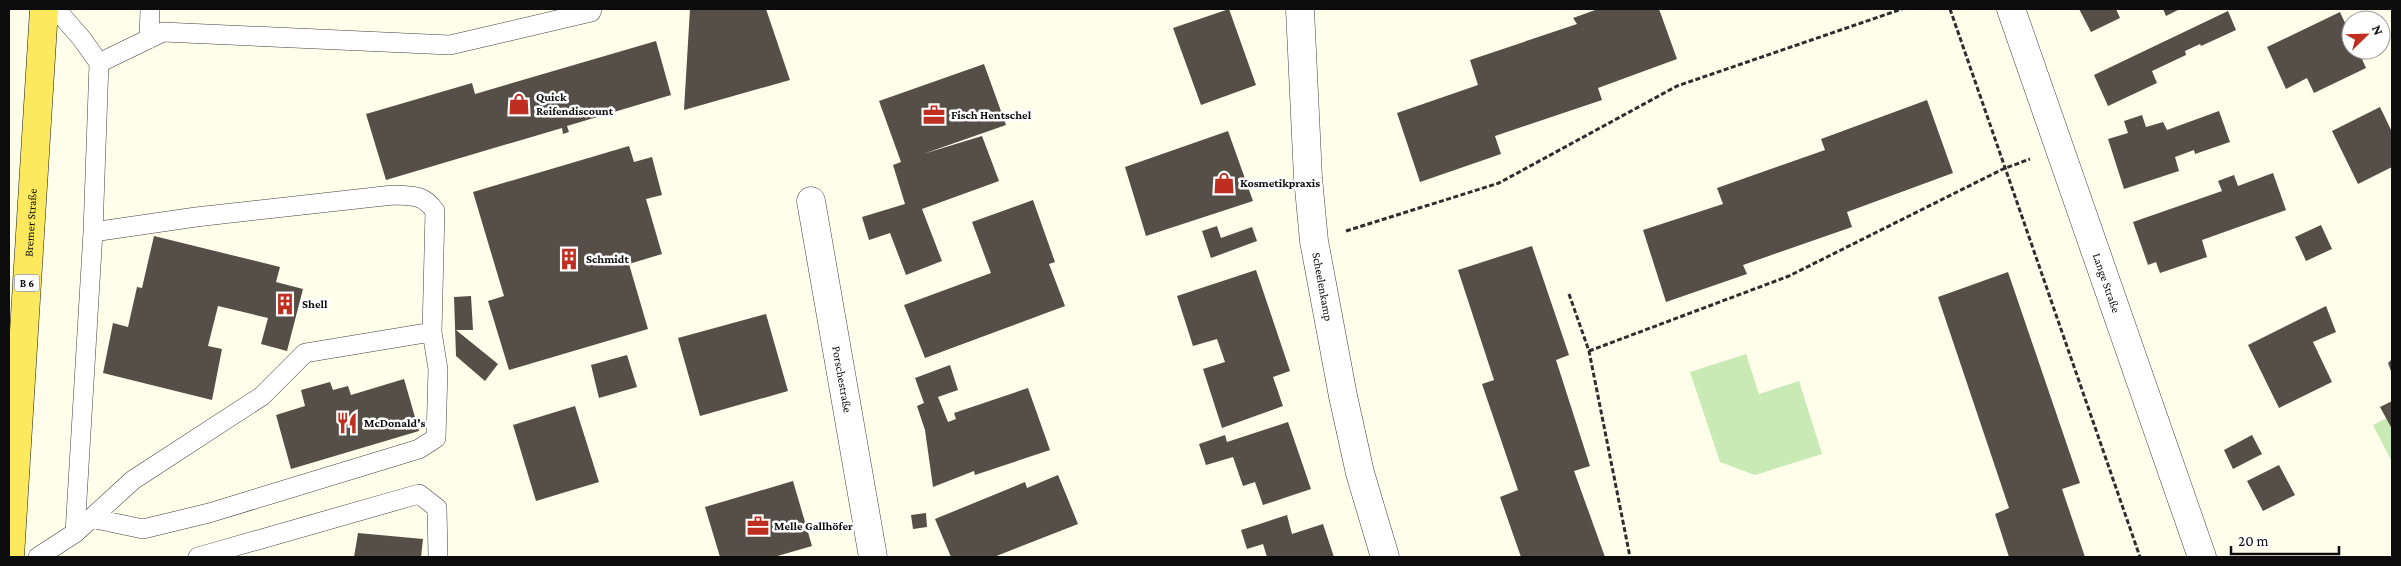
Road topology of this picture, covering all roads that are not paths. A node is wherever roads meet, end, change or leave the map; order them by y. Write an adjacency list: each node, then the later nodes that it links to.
1 (44, 9): 14 (main road, Bremer Straße / B 6)
2 (56, 9): 8 (lane)
3 (150, 9): 7 (lane)
4 (592, 9): 7 (lane)
5 (1300, 9): 19 (street, Scheelenkamp)
6 (2011, 9): 20 (street, Lange Straße)
7 (148, 39): 8 (lane)
8 (99, 63): 10 (lane)
9 (812, 201): 18 (street, Porschestraße)
10 (93, 232): 11 (lane); 13 (lane)
11 (432, 332): 12 (lane); 12 (lane)
12 (91, 518): 13 (lane)
13 (75, 533): 15 (lane)
14 (10, 557)
15 (38, 557)
16 (198, 557): 17 (lane)
17 (438, 557)
18 (873, 557)
19 (1385, 557)
20 (2202, 557)

